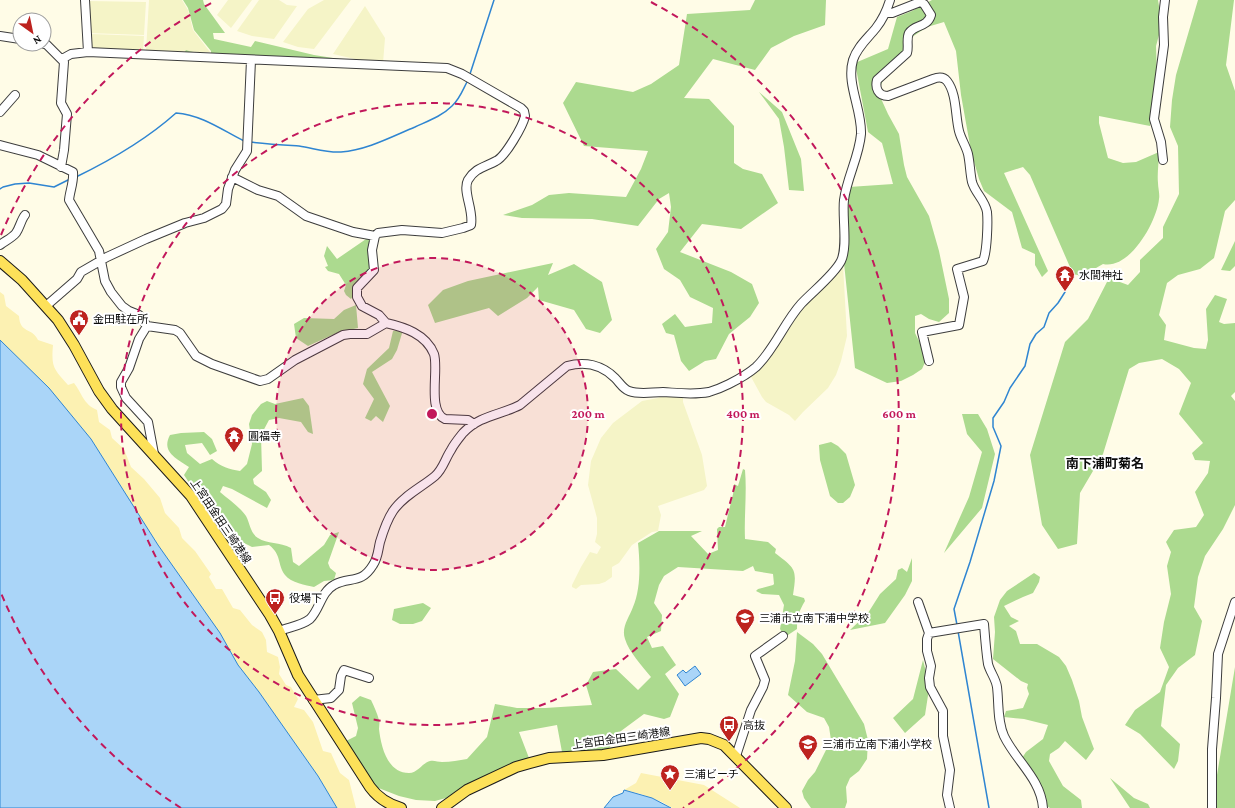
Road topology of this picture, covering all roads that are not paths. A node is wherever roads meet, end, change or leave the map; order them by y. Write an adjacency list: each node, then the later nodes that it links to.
1 (85, 0): 8 (street)
2 (890, 0): 4 (street)
3 (1165, 0): 14 (street)
4 (886, 13): 25 (street); 26 (street)
5 (0, 36): 6 (street)
6 (12, 38)
7 (52, 51): 9 (street)
8 (88, 52): 9 (street); 10 (street)
9 (62, 59): 15 (street)
10 (251, 60): 16 (street); 18 (street)
11 (15, 95): 12 (street)
12 (0, 112)
13 (0, 145): 15 (street)
14 (1163, 160)
15 (61, 166): 21 (street)
16 (232, 177): 18 (street); 21 (street)
17 (25, 215): 19 (street)
18 (375, 236): 23 (street)
19 (0, 245)
20 (0, 261): 22 (main road, 上宮田金田三崎港線)
21 (101, 261): 22 (street); 24 (street)
22 (46, 306): 27 (main road, 上宮田金田三崎港線)
23 (386, 323): 24 (street); 26 (street)
24 (147, 326): 27 (street)
25 (929, 361)
26 (474, 424): 30 (street)
27 (154, 454): 30 (main road, 上宮田金田三崎港線)
28 (918, 602): 31 (street)
29 (1235, 602): 41 (street)
30 (279, 631): 34 (main road, 上宮田金田三崎港線)
31 (929, 633): 39 (street); 40 (street)
32 (783, 636): 35 (street)
33 (369, 678): 34 (street)
34 (313, 700): 36 (main road, 上宮田金田三崎港線)
35 (736, 756): 37 (main road, 上宮田金田三崎港線); 38 (main road, 上宮田金田三崎港線)
36 (401, 808)
37 (442, 808)
38 (786, 808)
39 (950, 808)
40 (1043, 808)
41 (1212, 808)

